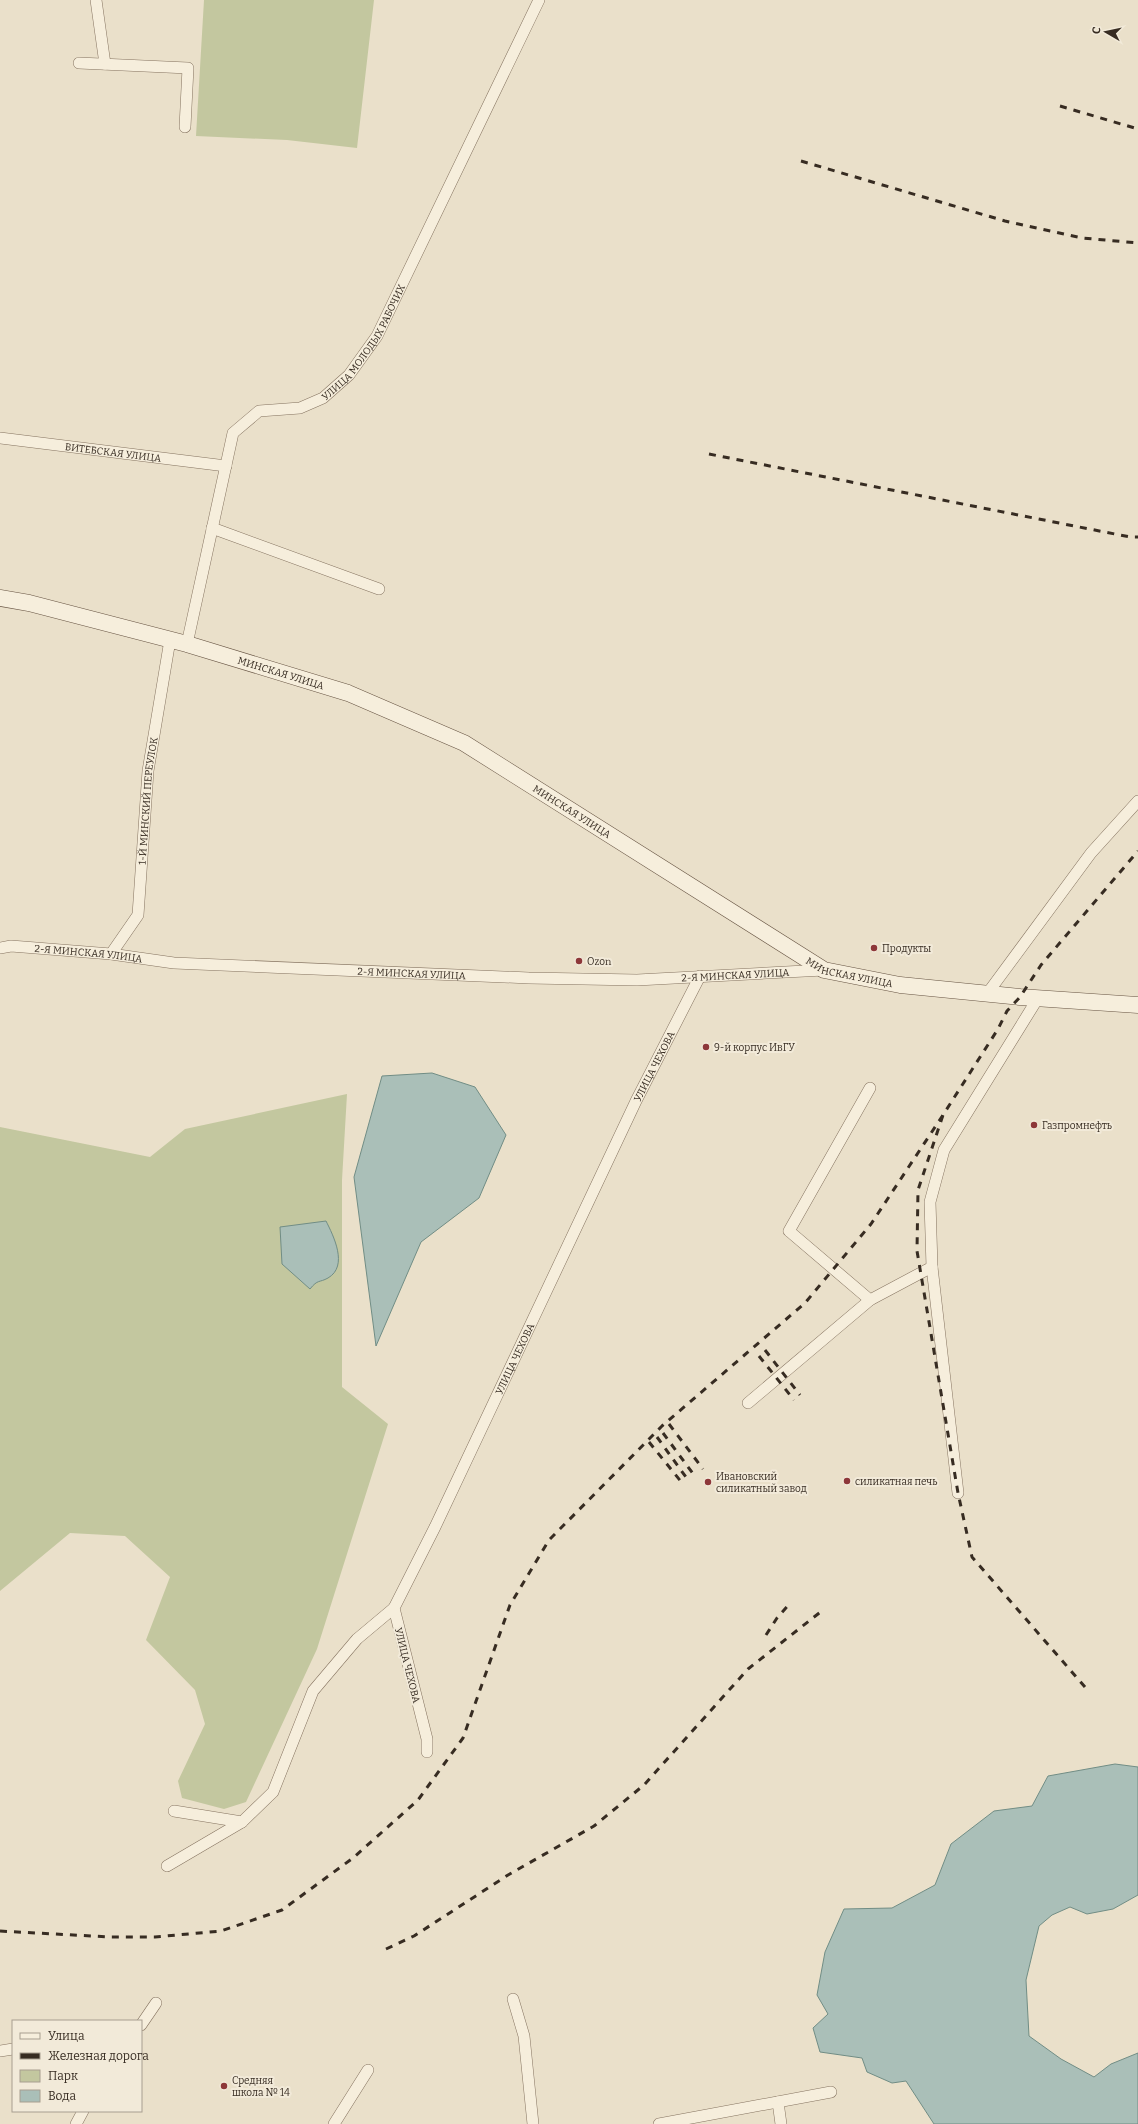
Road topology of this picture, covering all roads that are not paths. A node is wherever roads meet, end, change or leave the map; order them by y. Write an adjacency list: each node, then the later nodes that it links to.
1 (96, 0): 4 (street)
2 (539, 0): 7 (street, УЛИЦА МОЛОДЫХ РАБОЧИХ)
3 (79, 63): 4 (street)
4 (105, 64): 5 (street)
5 (184, 127)
6 (0, 438): 7 (street, ВИТЕБСКАЯ УЛИЦА)
7 (226, 466): 8 (street, УЛИЦА МОЛОДЫХ РАБОЧИХ)
8 (212, 528): 9 (street); 12 (street, УЛИЦА МОЛОДЫХ РАБОЧИХ)
9 (379, 589)
10 (0, 598): 11 (main road, МИНСКАЯ УЛИЦА)
11 (170, 640): 12 (main road, МИНСКАЯ УЛИЦА); 15 (street, 1-Й МИНСКИЙ ПЕРЕУЛОК)
12 (188, 644): 16 (main road, МИНСКАЯ УЛИЦА)
13 (1138, 801): 18 (street)
14 (0, 948): 15 (street, 2-Я МИНСКАЯ УЛИЦА)
15 (111, 954): 17 (street, 2-Я МИНСКАЯ УЛИЦА)
16 (824, 970): 17 (street, 2-Я МИНСКАЯ УЛИЦА); 18 (main road, МИНСКАЯ УЛИЦА)
17 (700, 976): 26 (street, УЛИЦА ЧЕХОВА)
18 (988, 994): 19 (main road, МИНСКАЯ УЛИЦА)
19 (1038, 998): 20 (main road, МИНСКАЯ УЛИЦА); 22 (street)
20 (1138, 1005)
21 (870, 1088): 23 (street)
22 (932, 1267): 23 (street); 25 (street)
23 (870, 1300): 24 (street)
24 (748, 1403)
25 (958, 1493)
26 (394, 1608): 27 (street, УЛИЦА ЧЕХОВА); 29 (street)
27 (427, 1752)
28 (174, 1811): 29 (street)
29 (242, 1822): 30 (street)
30 (168, 1866)
31 (513, 1999): 40 (street)
32 (156, 2003): 33 (street)
33 (142, 2024)
34 (12, 2049): 35 (street)
35 (0, 2051)
36 (368, 2070): 39 (street)
37 (831, 2092): 38 (street)
38 (778, 2102): 41 (street); 42 (street)
39 (334, 2124)
40 (533, 2124)
41 (659, 2124)
42 (781, 2124)

